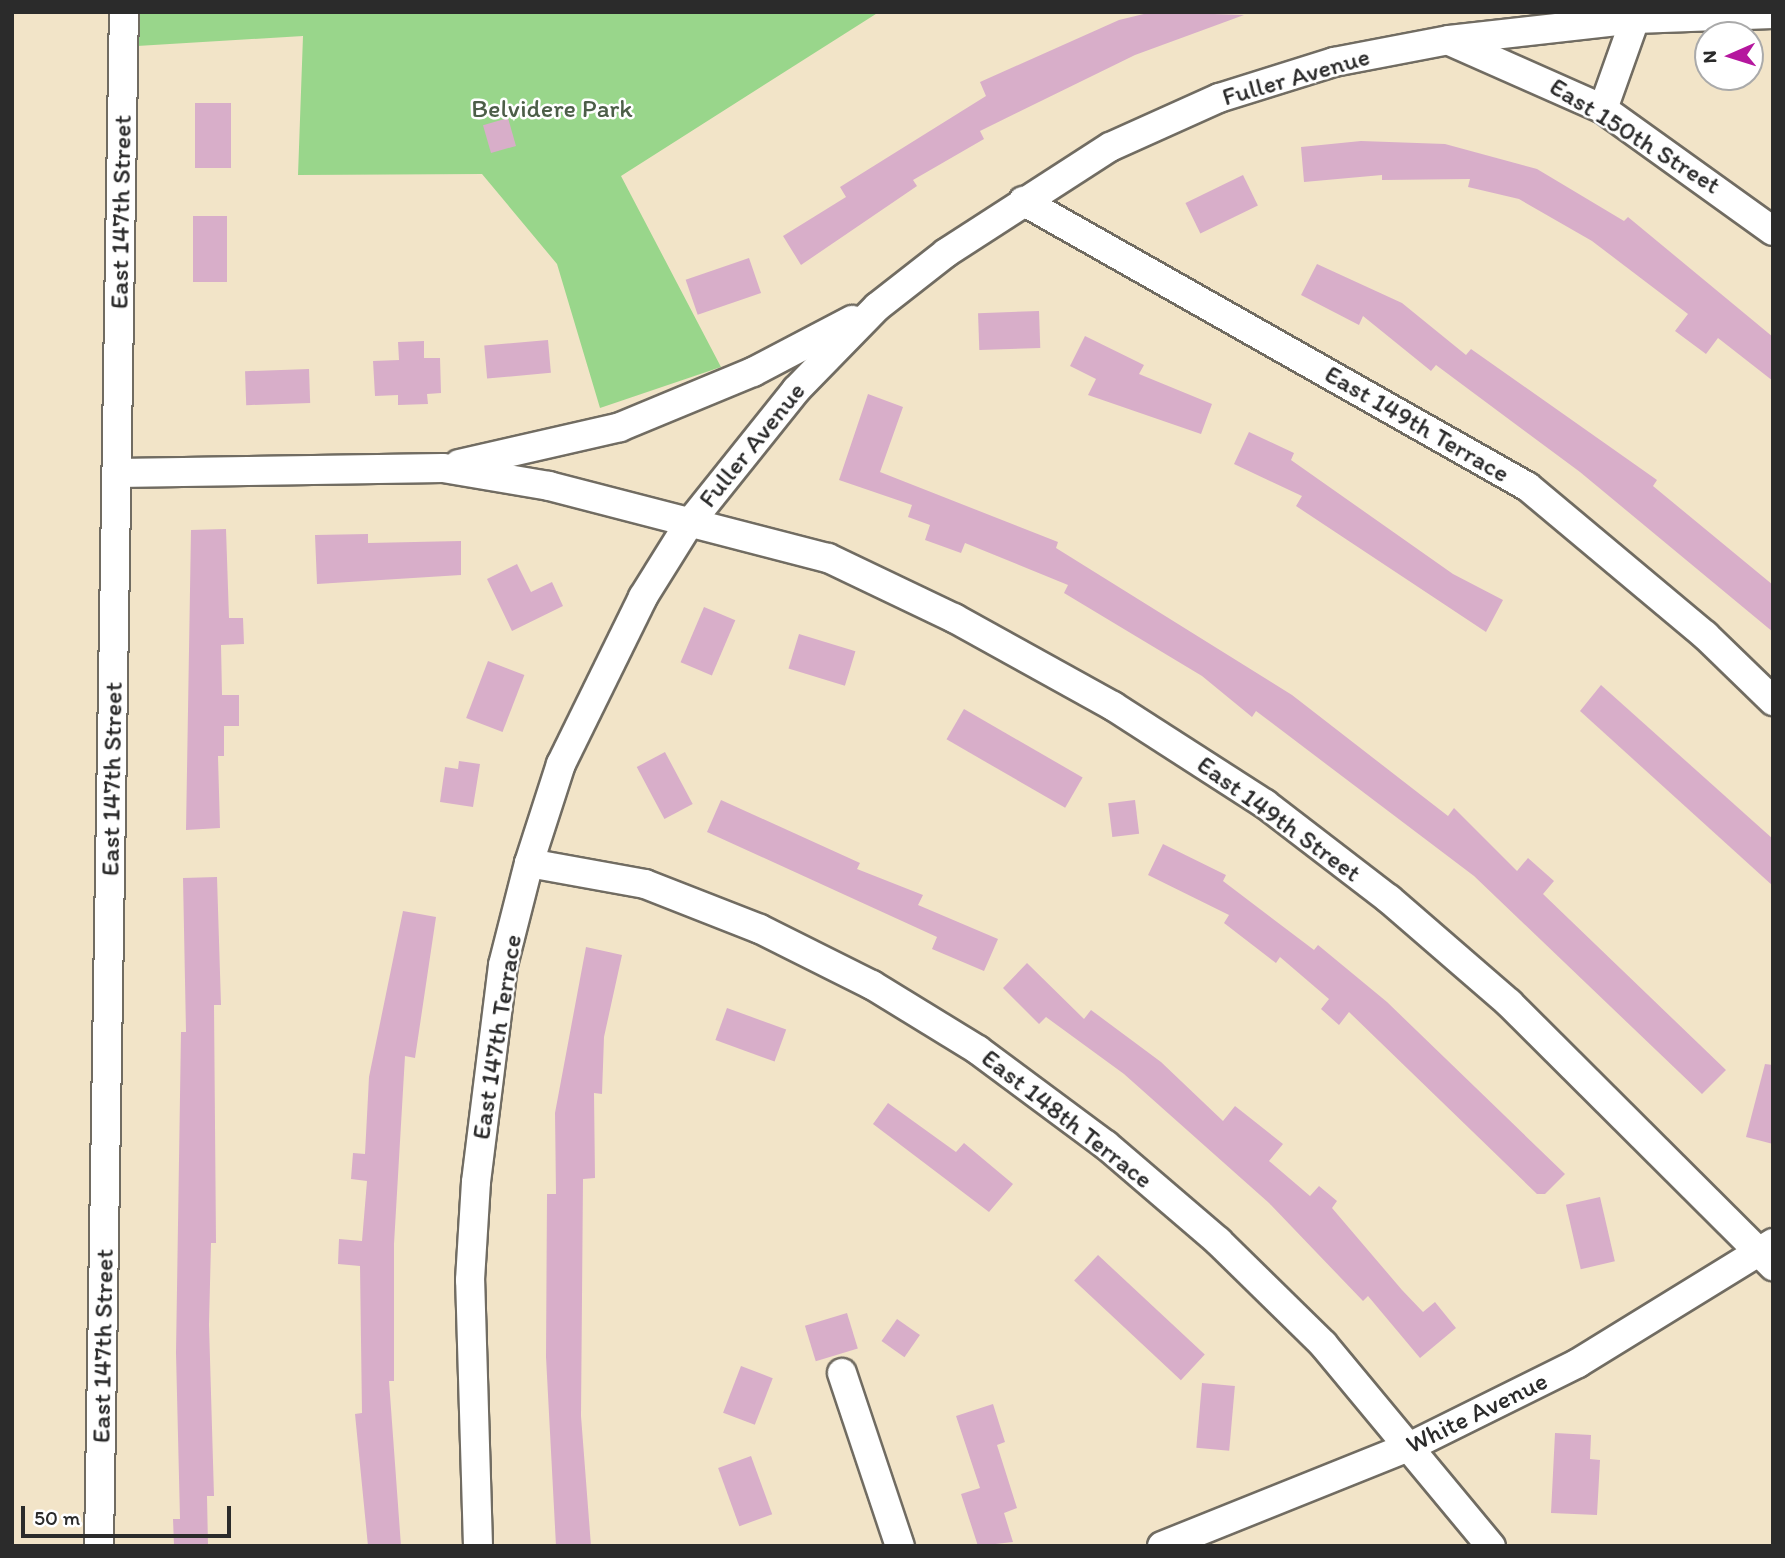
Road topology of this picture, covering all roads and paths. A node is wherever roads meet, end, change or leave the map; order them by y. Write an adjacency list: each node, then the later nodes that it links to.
1 (124, 12): 10 (street, East 147th Street)
2 (1773, 14): 3 (street, Fuller Avenue)
3 (1635, 19): 4 (street, Fuller Avenue); 5 (street)
4 (1449, 40): 5 (street, East 150th Street); 6 (street, Fuller Avenue)
5 (1603, 109): 7 (street, East 150th Street)
6 (1023, 201): 8 (street, Fuller Avenue); 12 (street, East 149th Terrace)
7 (1773, 231)
8 (877, 307): 9 (street, Fuller Avenue); 11 (street, Fuller Avenue)
9 (443, 468): 10 (street, Fuller Avenue); 11 (street, Fuller Avenue)
10 (118, 473): 17 (street, East 147th Street)
11 (688, 525): 13 (street, East 147th Terrace); 14 (street, East 149th Street)
12 (1773, 701)
13 (529, 863): 16 (street, East 148th Terrace); 18 (street, East 147th Terrace)
14 (1769, 1253): 16 (street, White Avenue)
15 (842, 1373): 19 (street)
16 (1413, 1445): 20 (street, White Avenue); 21 (street, East 148th Terrace)
17 (99, 1546)
18 (478, 1546)
19 (900, 1546)
20 (1162, 1546)
21 (1491, 1546)

